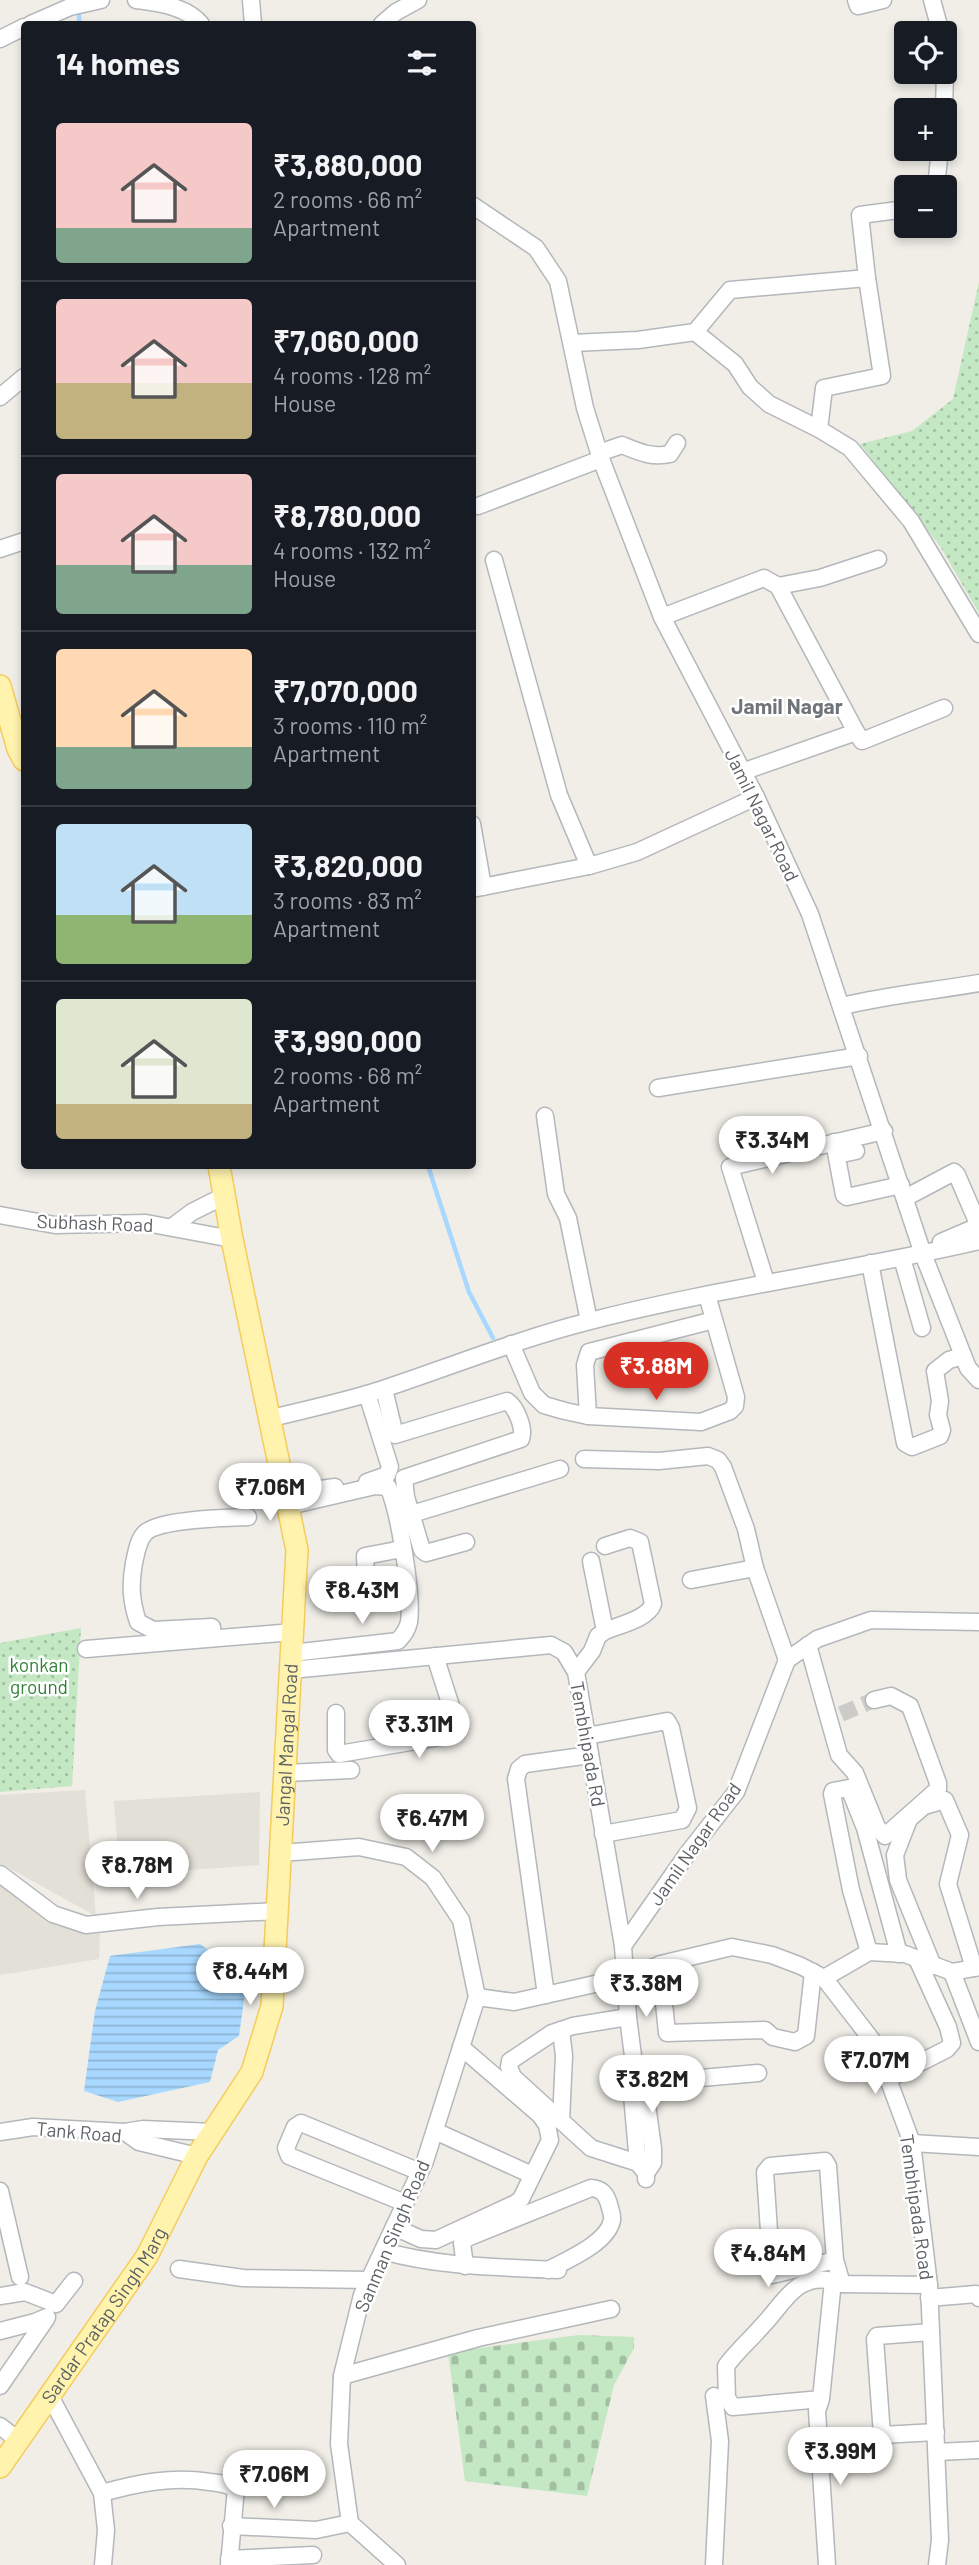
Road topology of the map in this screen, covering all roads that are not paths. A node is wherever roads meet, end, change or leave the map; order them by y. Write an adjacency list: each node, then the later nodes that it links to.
1 (101, 0): 8 (street)
2 (136, 0): 9 (street)
3 (251, 0): 10 (street)
4 (418, 0): 11 (street)
5 (856, 0): 6 (street)
6 (883, 0)
7 (932, 0): 12 (street)
8 (38, 21)
9 (198, 21)
10 (253, 21)
11 (386, 21)
12 (938, 21)
13 (21, 28): 14 (street)
14 (0, 38)
15 (476, 208): 19 (street, Jamil Nagar Road)
16 (894, 210): 17 (street)
17 (867, 278): 18 (street); 22 (street)
18 (695, 332): 19 (street); 22 (street)
19 (572, 343): 24 (street, Jamil Nagar Road)
20 (21, 380): 21 (street)
21 (0, 397)
22 (819, 429): 32 (street)
23 (677, 443): 24 (street)
24 (600, 456): 25 (street); 31 (street, Jamil Nagar Road)
25 (478, 506)
26 (21, 542): 27 (street)
27 (0, 549)
28 (878, 559): 30 (street)
29 (494, 560): 39 (street)
30 (778, 586): 31 (street); 35 (street)
31 (662, 617): 37 (street, Jamil Nagar Road)
32 (979, 634)
33 (0, 686): 36 (main road)
34 (944, 708): 35 (street)
35 (856, 732): 37 (street)
36 (21, 754)
37 (742, 772): 38 (street, Jamil Nagar Road)
38 (756, 797): 39 (street); 43 (street, Jamil Nagar Road)
39 (589, 866): 41 (street)
40 (476, 867): 41 (street)
41 (478, 888)
42 (979, 983): 43 (street)
43 (843, 1006): 44 (street, Jamil Nagar Road)
44 (859, 1056): 45 (street); 47 (street, Jamil Nagar Road)
45 (658, 1088)
46 (545, 1116): 63 (street)
47 (884, 1131): 48 (street); 51 (street, Jamil Nagar Road)
48 (836, 1149): 49 (street); 51 (street); 60 (street)
49 (856, 1151)
50 (220, 1169): 52 (main road, Jangal Mangal Road)
51 (903, 1191): 57 (street, Jamil Nagar Road); 57 (street)
52 (224, 1196): 54 (street); 55 (main road, Jangal Mangal Road)
53 (0, 1215): 54 (street, Subhash Road)
54 (172, 1227): 55 (street, Subhash Road)
55 (232, 1239): 71 (main road, Jangal Mangal Road)
56 (979, 1241): 57 (street)
57 (923, 1252): 58 (street); 66 (street, Jamil Nagar Road)
58 (902, 1258): 59 (street); 64 (street)
59 (866, 1264): 60 (street); 66 (street); 72 (street)
60 (766, 1282): 61 (street)
61 (707, 1295): 62 (street); 63 (street)
62 (714, 1320): 70 (street); 70 (street)
63 (589, 1321): 65 (street)
64 (922, 1328)
65 (511, 1344): 68 (street); 70 (street)
66 (963, 1356): 67 (street, Jamil Nagar Road)
67 (979, 1380)
68 (384, 1389): 69 (street); 76 (street)
69 (367, 1394): 71 (street); 75 (street)
70 (588, 1416)
71 (271, 1418): 75 (main road, Jangal Mangal Road)
72 (898, 1438)
73 (584, 1459): 82 (street)
74 (561, 1469): 76 (street)
75 (287, 1500): 80 (street); 90 (main road, Jangal Mangal Road)
76 (412, 1514): 78 (street)
77 (248, 1517): 86 (street)
78 (467, 1542)
79 (605, 1546): 87 (street)
80 (402, 1549): 83 (street); 83 (street)
81 (591, 1561): 87 (street)
82 (755, 1568): 84 (street); 92 (street)
83 (406, 1577): 90 (street)
84 (691, 1580)
85 (979, 1622): 88 (street)
86 (218, 1630): 89 (street); 90 (street)
87 (605, 1631): 93 (street)
88 (808, 1646): 92 (street); 94 (street)
89 (86, 1649)
90 (292, 1651): 91 (street, Tembhipada Rd); 99 (main road, Jangal Mangal Road)
91 (435, 1656): 93 (street, Tembhipada Rd); 95 (street)
92 (788, 1660): 104 (street, Jamil Nagar Road)
93 (576, 1672): 96 (street, Tembhipada Rd)
94 (874, 1700)
95 (335, 1713)
96 (587, 1736): 97 (street, Tembhipada Rd); 100 (street)
97 (590, 1755): 100 (street, Tembhipada Rd); 114 (street)
98 (351, 1770): 99 (street)
99 (286, 1773): 101 (main road, Jangal Mangal Road)
100 (603, 1834): 104 (street, Tembhipada Rd)
101 (281, 1853): 103 (main road, Jangal Mangal Road); 115 (street)
102 (0, 1874): 103 (street)
103 (278, 1911): 128 (main road, Jangal Mangal Road)
104 (623, 1946): 113 (street)
105 (869, 1952): 106 (street); 106 (street); 112 (street)
106 (899, 1954): 107 (street)
107 (916, 1959): 109 (street); 122 (street)
108 (660, 1964): 112 (street, Tembhipada Road); 112 (street); 113 (street, Tembhipada Road)
109 (933, 1966): 110 (street); 111 (street)
110 (976, 1967): 111 (street)
111 (952, 1972): 118 (street)
112 (818, 1975): 122 (street, Tembhipada Road)
113 (626, 1977): 114 (street, Tembhipada Road); 116 (street)
114 (546, 1995): 115 (street, Tembhipada Road)
115 (477, 1997): 119 (street, Sanman Singh Road)
116 (628, 2017): 117 (street); 120 (street)
117 (561, 2030): 124 (street); 124 (street)
118 (979, 2042)
119 (461, 2047): 125 (street, Sanman Singh Road); 134 (street)
120 (634, 2064): 123 (street); 133 (street)
121 (758, 2073): 123 (street)
122 (888, 2079): 129 (street, Tembhipada Road)
123 (644, 2083): 133 (street)
124 (561, 2121): 133 (street)
125 (435, 2131): 132 (street, Sanman Singh Road); 134 (street)
126 (0, 2132): 127 (street, Tank Road)
127 (124, 2132): 128 (street); 131 (street, Tank Road)
128 (213, 2132): 131 (main road, Jangal Mangal Road)
129 (912, 2143): 130 (street); 148 (street, Tembhipada Road)
130 (979, 2147)
131 (197, 2156): 158 (main road, Sardar Pratap Singh Marg)
132 (420, 2172): 136 (street, Sanman Singh Road); 136 (street)
133 (643, 2172)
134 (533, 2175): 137 (street)
135 (0, 2191): 144 (street)
136 (405, 2203): 137 (street, Sanman Singh Road)
137 (394, 2227): 138 (street, Sanman Singh Road)
138 (383, 2251): 140 (street); 145 (street, Sanman Singh Road)
139 (835, 2260): 139 (street); 147 (street)
140 (465, 2266): 142 (street); 142 (street)
141 (179, 2269): 145 (street)
142 (548, 2270): 143 (street)
143 (570, 2271)
144 (20, 2277)
145 (369, 2280): 156 (street, Sanman Singh Road)
146 (74, 2281): 151 (street)
147 (837, 2283): 148 (street); 160 (street); 160 (street)
148 (929, 2292): 150 (street); 155 (street, Tembhipada Road)
149 (0, 2297): 151 (street)
150 (979, 2298)
151 (56, 2304): 153 (street)
152 (611, 2309): 156 (street)
153 (46, 2319): 154 (street); 157 (street)
154 (0, 2331)
155 (931, 2332): 162 (street, Tembhipada Road); 162 (street)
156 (342, 2376): 167 (street, Sanman Singh Road)
157 (0, 2386)
158 (50, 2396): 164 (main road, Sardar Pratap Singh Marg); 166 (street)
159 (714, 2396): 174 (street)
160 (821, 2399): 175 (street)
161 (0, 2426): 164 (street)
162 (936, 2432): 165 (street, Tembhipada Road)
163 (979, 2449): 165 (street)
164 (8, 2450)
165 (937, 2452): 176 (street, Tembhipada Road)
166 (102, 2493): 168 (street); 172 (street)
167 (350, 2523): 169 (street); 173 (street)
168 (231, 2526): 169 (street); 171 (street)
169 (316, 2530): 170 (street)
170 (313, 2560): 171 (street)
171 (229, 2562)
172 (103, 2565)
173 (397, 2565)
174 (714, 2565)
175 (827, 2565)
176 (937, 2565)

